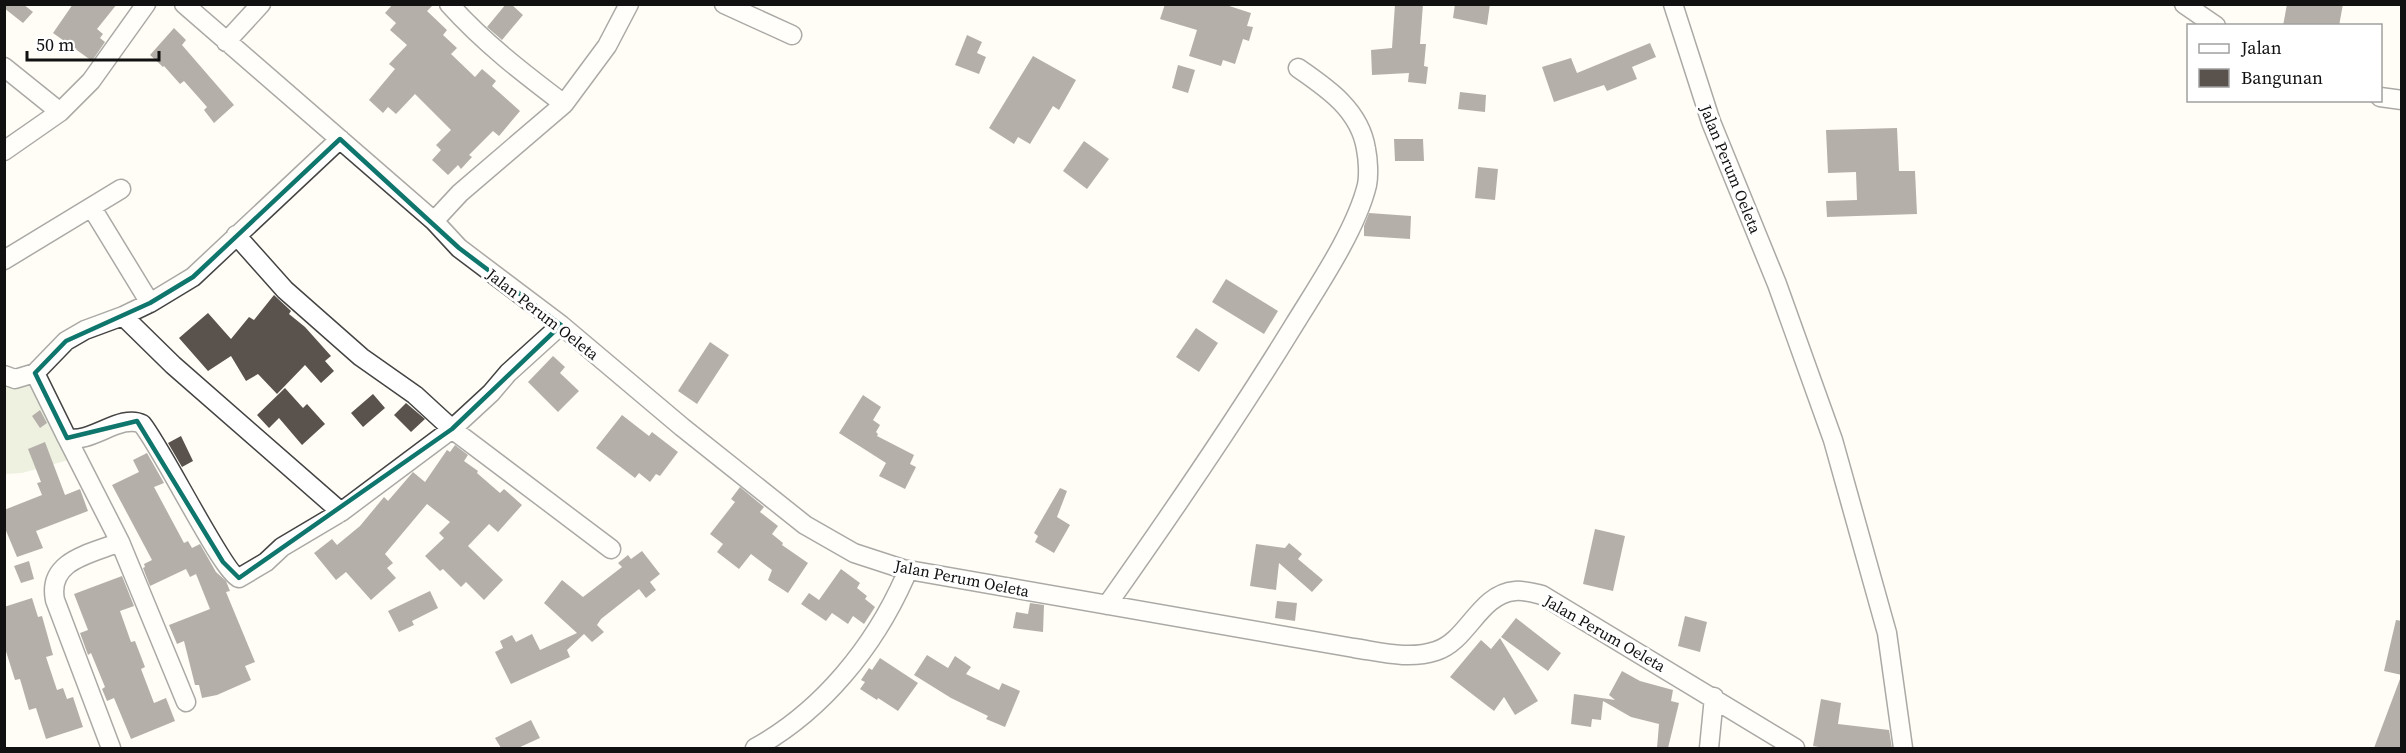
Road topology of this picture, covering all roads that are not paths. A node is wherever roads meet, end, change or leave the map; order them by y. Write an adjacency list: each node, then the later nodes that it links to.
1 (146, 4): 17 (street)
2 (184, 4): 11 (street, Jalan Perum Oeleta)
3 (261, 4): 11 (street)
4 (449, 4): 16 (street)
5 (629, 4): 16 (street)
6 (724, 4): 10 (street)
7 (1673, 4): 44 (street, Jalan Perum Oeleta)
8 (2184, 4): 9 (street)
9 (2213, 24)
10 (792, 35)
11 (226, 42): 18 (street, Jalan Perum Oeleta)
12 (4, 67): 17 (street)
13 (1298, 68): 36 (street)
14 (2382, 97): 15 (street)
15 (2402, 100)
16 (564, 104): 22 (street)
17 (60, 112): 19 (street)
18 (340, 139): 22 (street, Jalan Perum Oeleta); 23 (street)
19 (4, 151)
20 (121, 189): 21 (street)
21 (92, 208): 24 (street); 25 (street)
22 (434, 221): 27 (street, Jalan Perum Oeleta)
23 (236, 235): 25 (street); 30 (street)
24 (4, 260)
25 (150, 303): 26 (street)
26 (123, 316): 28 (street); 32 (street)
27 (561, 325): 30 (street); 35 (street, Jalan Perum Oeleta)
28 (34, 373): 29 (street); 31 (street)
29 (4, 375)
30 (452, 429): 32 (street); 34 (street)
31 (67, 438): 32 (street); 33 (street)
32 (341, 512)
33 (120, 542): 38 (street); 40 (street)
34 (611, 549)
35 (903, 569): 36 (street, Jalan Perum Oeleta); 41 (street)
36 (1107, 605): 37 (street, Jalan Perum Oeleta)
37 (1714, 697): 39 (street, Jalan Perum Oeleta); 42 (street)
38 (186, 702)
39 (1770, 742): 43 (street, Jalan Perum Oeleta)
40 (111, 748)
41 (755, 748)
42 (1709, 748)
43 (1796, 748)
44 (1903, 748)

